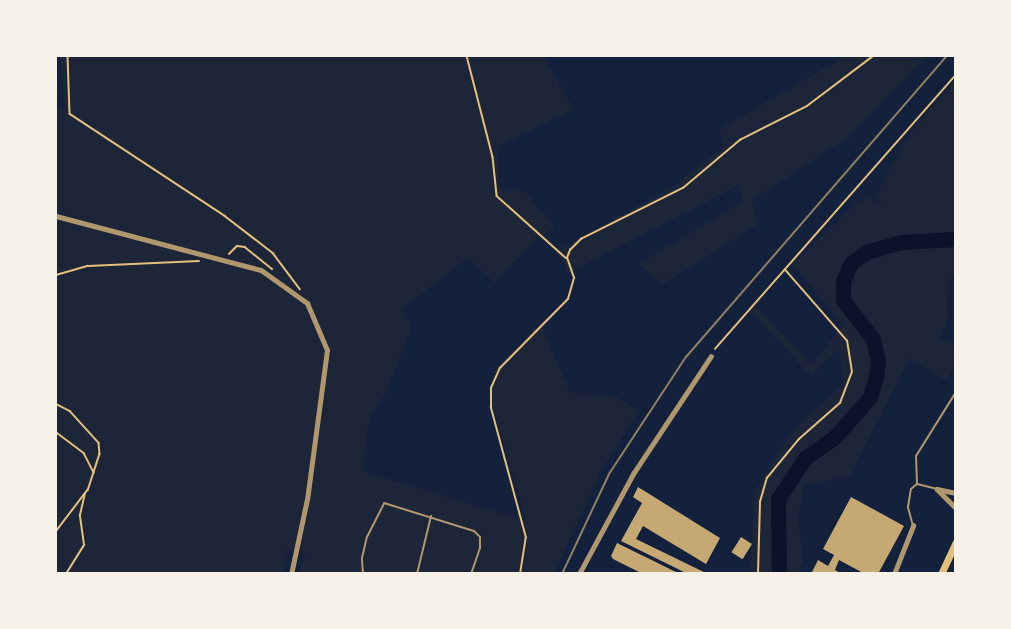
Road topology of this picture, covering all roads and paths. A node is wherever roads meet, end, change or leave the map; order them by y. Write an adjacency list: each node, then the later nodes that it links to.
1 (68, 56): 10 (path)
2 (467, 56): 6 (path)
3 (873, 56): 6 (path)
4 (956, 75): 8 (path)
5 (56, 216): 10 (street)
6 (567, 258): 31 (path)
7 (206, 261): 9 (path)
8 (785, 269): 11 (path); 33 (path)
9 (56, 275)
10 (307, 303): 27 (street)
11 (711, 356): 32 (street)
12 (956, 392): 16 (lane)
13 (56, 404): 15 (path)
14 (56, 432): 15 (path)
15 (94, 473): 19 (path)
16 (917, 484): 17 (lane); 22 (lane)
17 (937, 489): 18 (street); 20 (street)
18 (954, 491)
19 (86, 493): 23 (path); 26 (path)
20 (956, 508)
21 (431, 516): 28 (lane); 29 (lane); 30 (lane)
22 (913, 526): 34 (street)
23 (56, 532)
24 (956, 542): 25 (main road)
25 (954, 549): 35 (main road)
26 (66, 573)
27 (291, 573)
28 (363, 573)
29 (417, 573)
30 (471, 573)
31 (520, 573)
32 (579, 573)
33 (758, 573)
34 (894, 573)
35 (941, 573)

